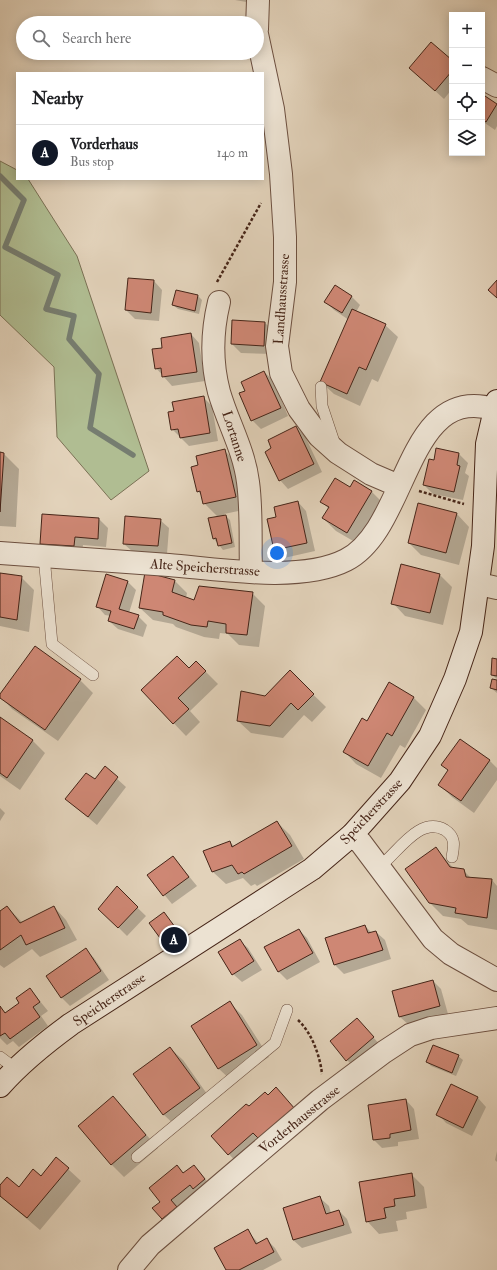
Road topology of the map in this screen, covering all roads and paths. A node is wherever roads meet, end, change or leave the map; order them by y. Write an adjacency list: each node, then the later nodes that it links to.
1 (258, 0): 2 (street)
2 (257, 16)
3 (263, 60): 10 (street, Landhausstrasse)
4 (485, 80): 5 (street)
5 (497, 86)
6 (264, 199): 7 (path)
7 (219, 302): 15 (street, Lortanne)
8 (321, 387): 10 (lane)
9 (496, 405): 11 (street, Alte Speicherstrasse); 16 (street, Speicherstrasse)
10 (338, 453): 11 (street, Landhausstrasse)
11 (408, 488): 12 (path); 15 (street, Alte Speicherstrasse)
12 (465, 504)
13 (0, 553): 14 (street, Alte Speicherstrasse)
14 (44, 556): 15 (street, Alte Speicherstrasse); 17 (lane)
15 (251, 571)
16 (488, 586): 18 (street, Speicherstrasse)
17 (93, 675)
18 (352, 835): 20 (street); 24 (street, Speicherstrasse)
19 (452, 857): 20 (lane)
20 (379, 867): 21 (street)
21 (497, 980)
22 (287, 1010): 26 (path); 27 (lane)
23 (497, 1018): 26 (street, Vorderhausstrasse)
24 (8, 1062): 25 (street, Speicherstrasse)
25 (0, 1086)
26 (320, 1100): 28 (street, Vorderhausstrasse)
27 (137, 1157)
28 (129, 1270)

